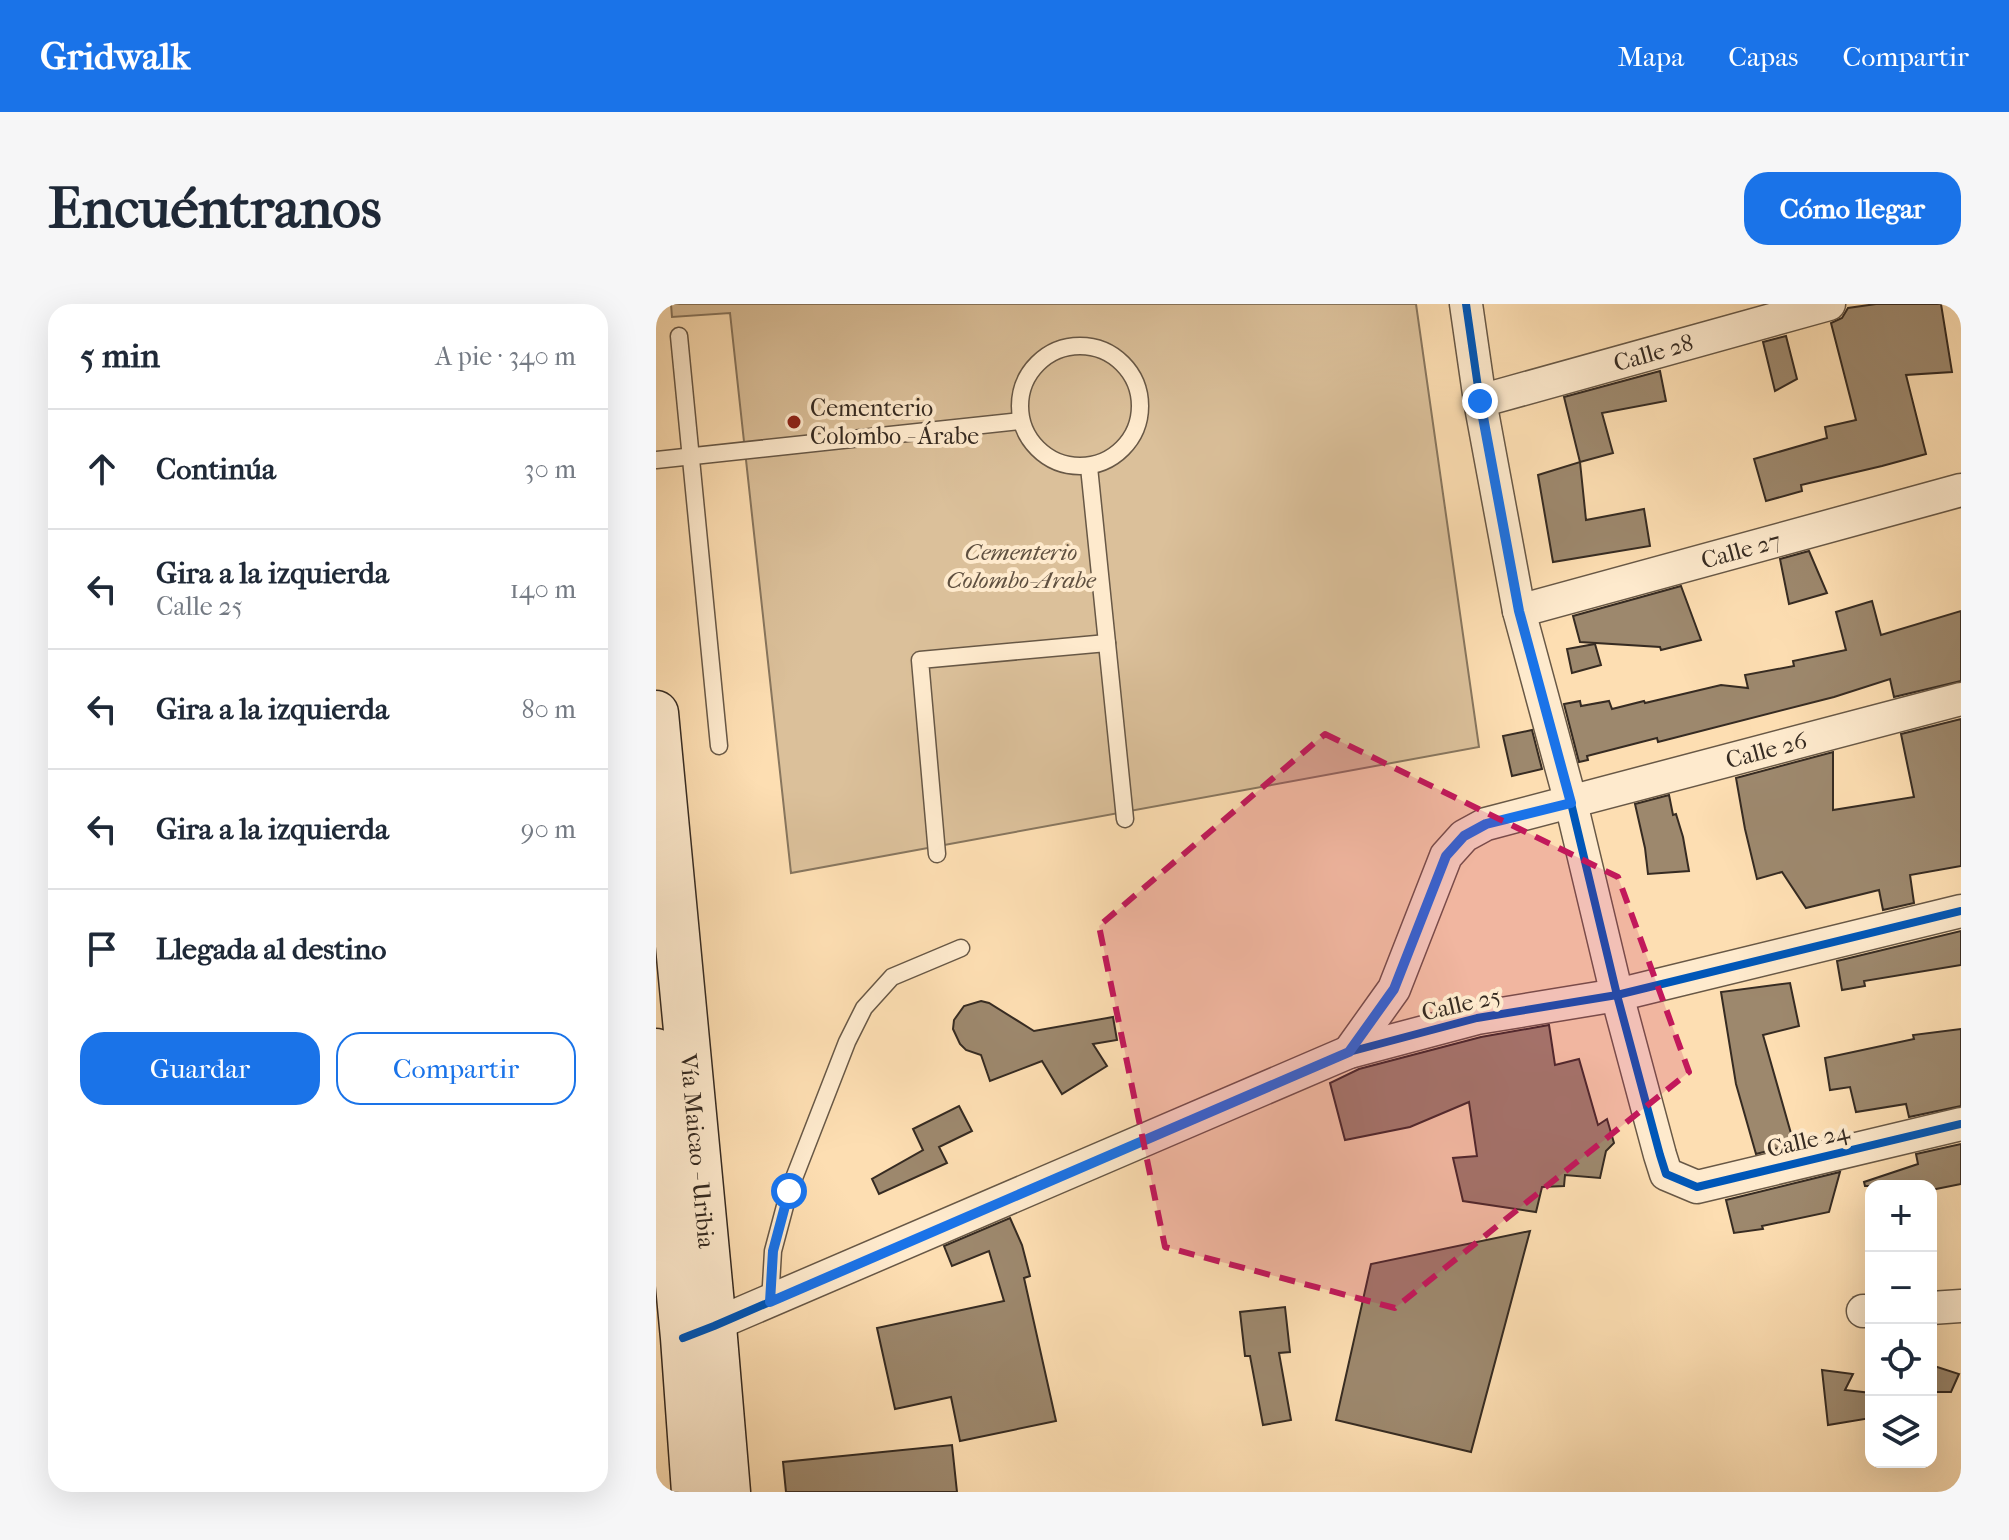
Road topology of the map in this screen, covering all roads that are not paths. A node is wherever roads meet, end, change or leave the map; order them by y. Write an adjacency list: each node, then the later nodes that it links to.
1 (1466, 304): 4 (street)
2 (1829, 304): 4 (street, Calle 28)
3 (679, 336): 6 (lane)
4 (1480, 401): 10 (street)
5 (1020, 421): 6 (lane); 8 (lane); 8 (lane)
6 (690, 456): 7 (lane); 14 (lane)
7 (656, 460)
8 (1089, 467): 11 (lane)
9 (1961, 490): 10 (street, Calle 27)
10 (1519, 611): 15 (street)
11 (1107, 643): 16 (lane); 17 (lane)
12 (1961, 699): 15 (street, Calle 26)
13 (656, 713): 27 (street, Vía Maicao - Uribia)
14 (719, 746)
15 (1571, 803): 20 (street); 22 (street, Calle 26)
16 (1125, 819)
17 (937, 854)
18 (1961, 911): 20 (street, Calle 25)
19 (961, 948): 24 (lane)
20 (1617, 995): 22 (street, Calle 25); 23 (street, Calle 24)
21 (656, 1051): 27 (street, Vía Maicao - Uribia)
22 (1349, 1052): 24 (street, Calle 25)
23 (1961, 1124)
24 (770, 1302): 27 (street, Calle 25)
25 (1961, 1306): 26 (street)
26 (1937, 1308)
27 (699, 1332): 28 (street, Vía Maicao - Uribia); 29 (street, Vía Maicao - Uribia)
28 (694, 1492)
29 (728, 1492)

